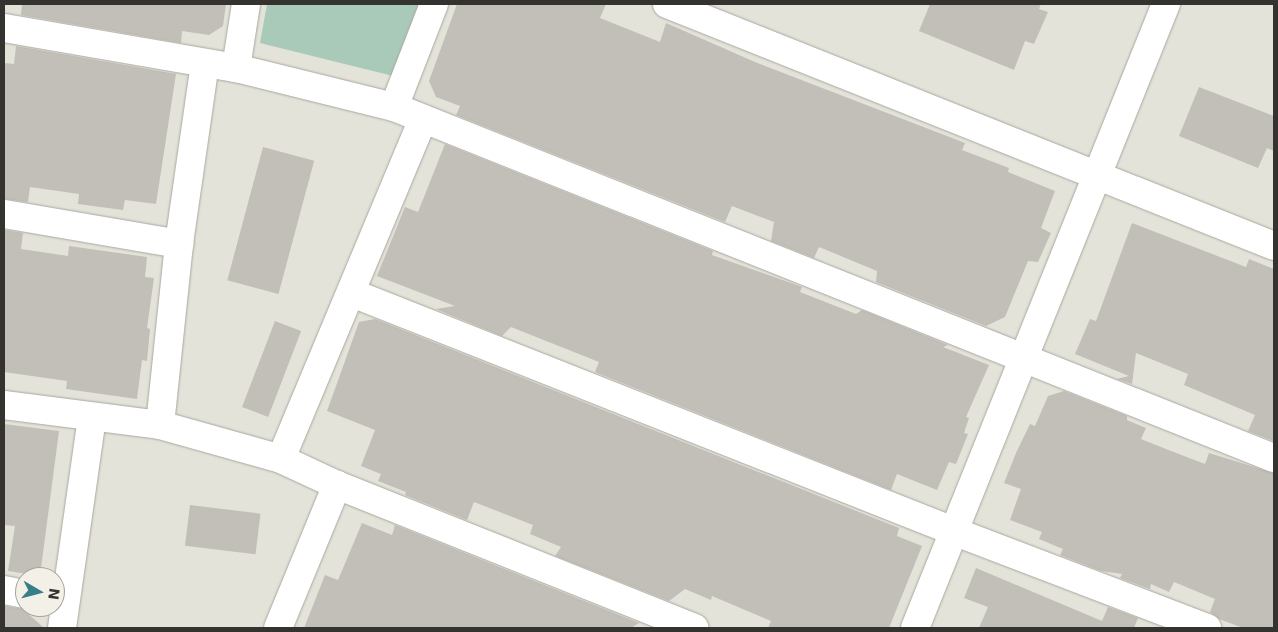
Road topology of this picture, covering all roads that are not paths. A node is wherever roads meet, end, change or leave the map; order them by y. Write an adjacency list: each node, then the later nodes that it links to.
1 (246, 4): 7 (street)
2 (434, 4): 8 (street)
3 (667, 4): 10 (street)
4 (1166, 4): 10 (street)
5 (4, 28): 6 (street)
6 (205, 62): 7 (street); 12 (street)
7 (236, 68): 8 (street)
8 (394, 107): 9 (street)
9 (423, 120): 14 (street); 15 (street)
10 (1099, 175): 13 (street); 15 (street)
11 (4, 214): 12 (street)
12 (179, 244): 18 (street)
13 (1274, 246)
14 (352, 293): 20 (street); 22 (street)
15 (1025, 357): 19 (street); 22 (street)
16 (4, 405): 17 (street)
17 (92, 418): 18 (street); 23 (street)
18 (160, 425): 20 (street)
19 (1274, 458)
20 (280, 459): 21 (street)
21 (337, 485): 24 (street); 25 (street)
22 (952, 531): 26 (street); 27 (street)
23 (65, 571)
24 (278, 628)
25 (694, 628)
26 (915, 628)
27 (1207, 628)

